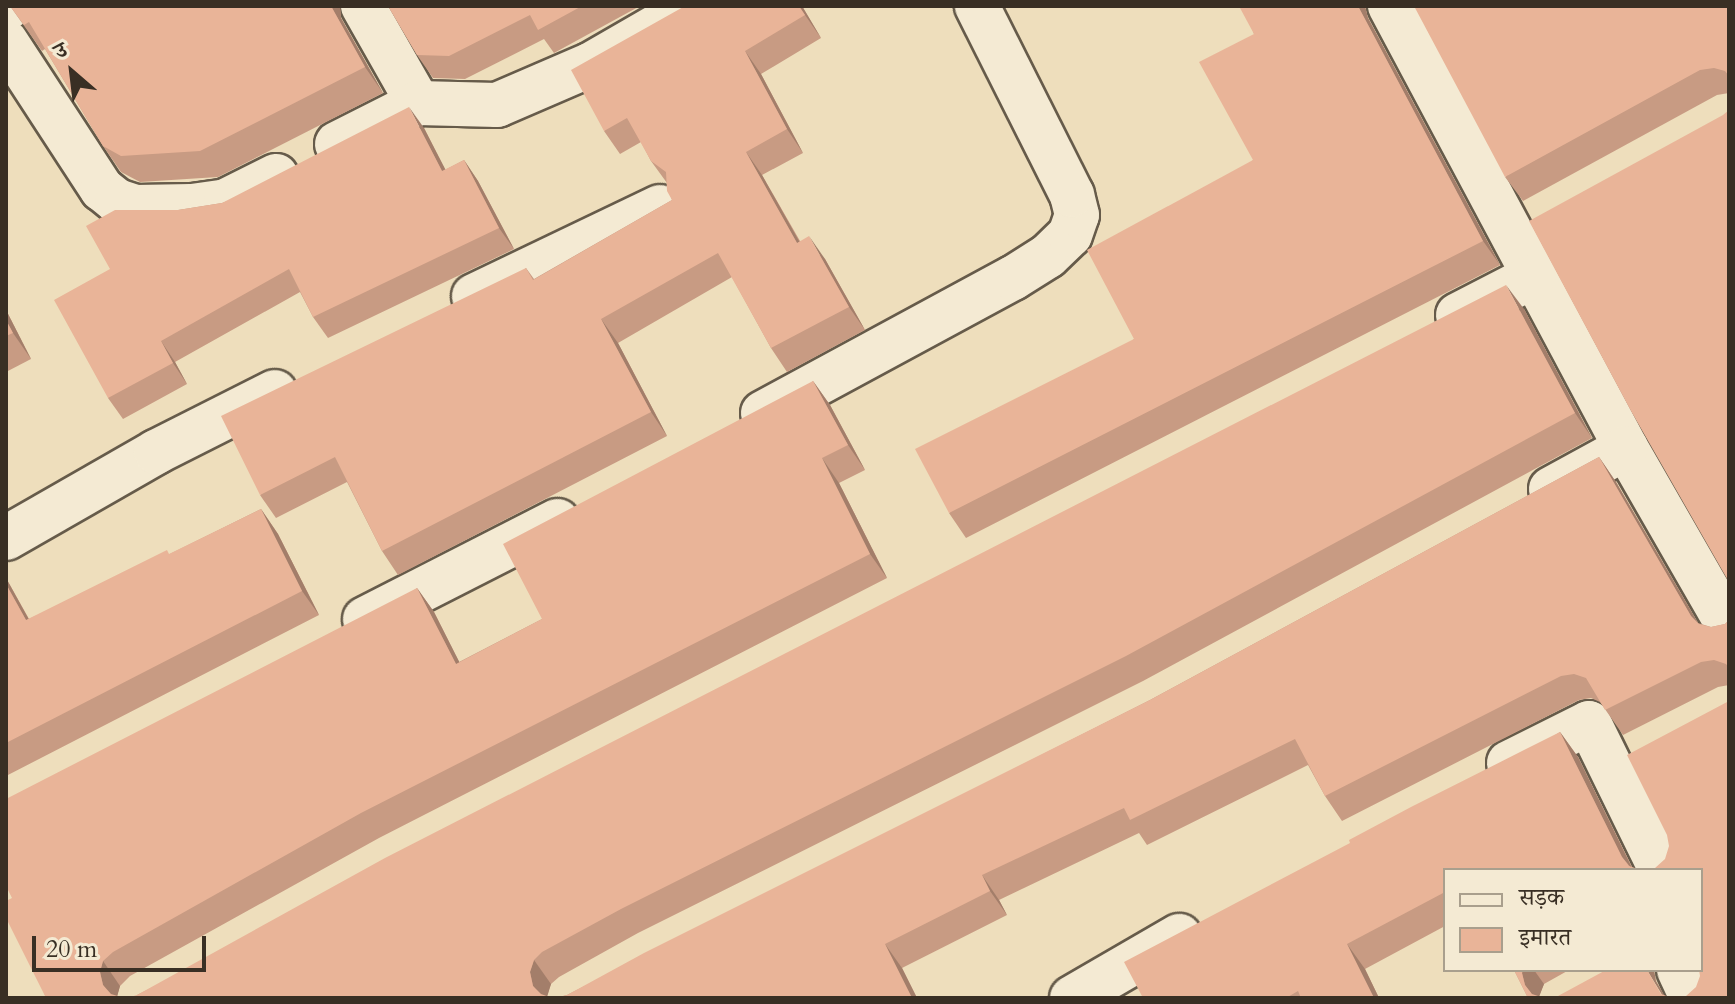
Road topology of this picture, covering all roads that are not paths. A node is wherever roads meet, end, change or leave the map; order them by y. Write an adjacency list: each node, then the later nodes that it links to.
1 (363, 6): 6 (street)
2 (692, 6): 6 (street)
3 (977, 6): 12 (street)
4 (1390, 6): 8 (street)
5 (6, 42): 6 (street)
6 (418, 103)
7 (660, 207): 9 (street)
8 (1534, 276): 10 (street); 13 (street)
9 (435, 315)
10 (1421, 334)
11 (312, 373): 16 (street)
12 (721, 435)
13 (1626, 448): 15 (street); 17 (street)
14 (598, 500): 18 (street)
15 (1514, 509)
16 (6, 538)
17 (1729, 627)
18 (331, 637)
19 (1650, 749): 20 (street)
20 (1610, 769): 21 (street); 22 (street)
21 (1470, 782)
22 (1660, 868)
23 (1221, 914): 25 (street)
24 (1680, 972): 26 (street)
25 (1072, 998)
26 (1692, 998)

